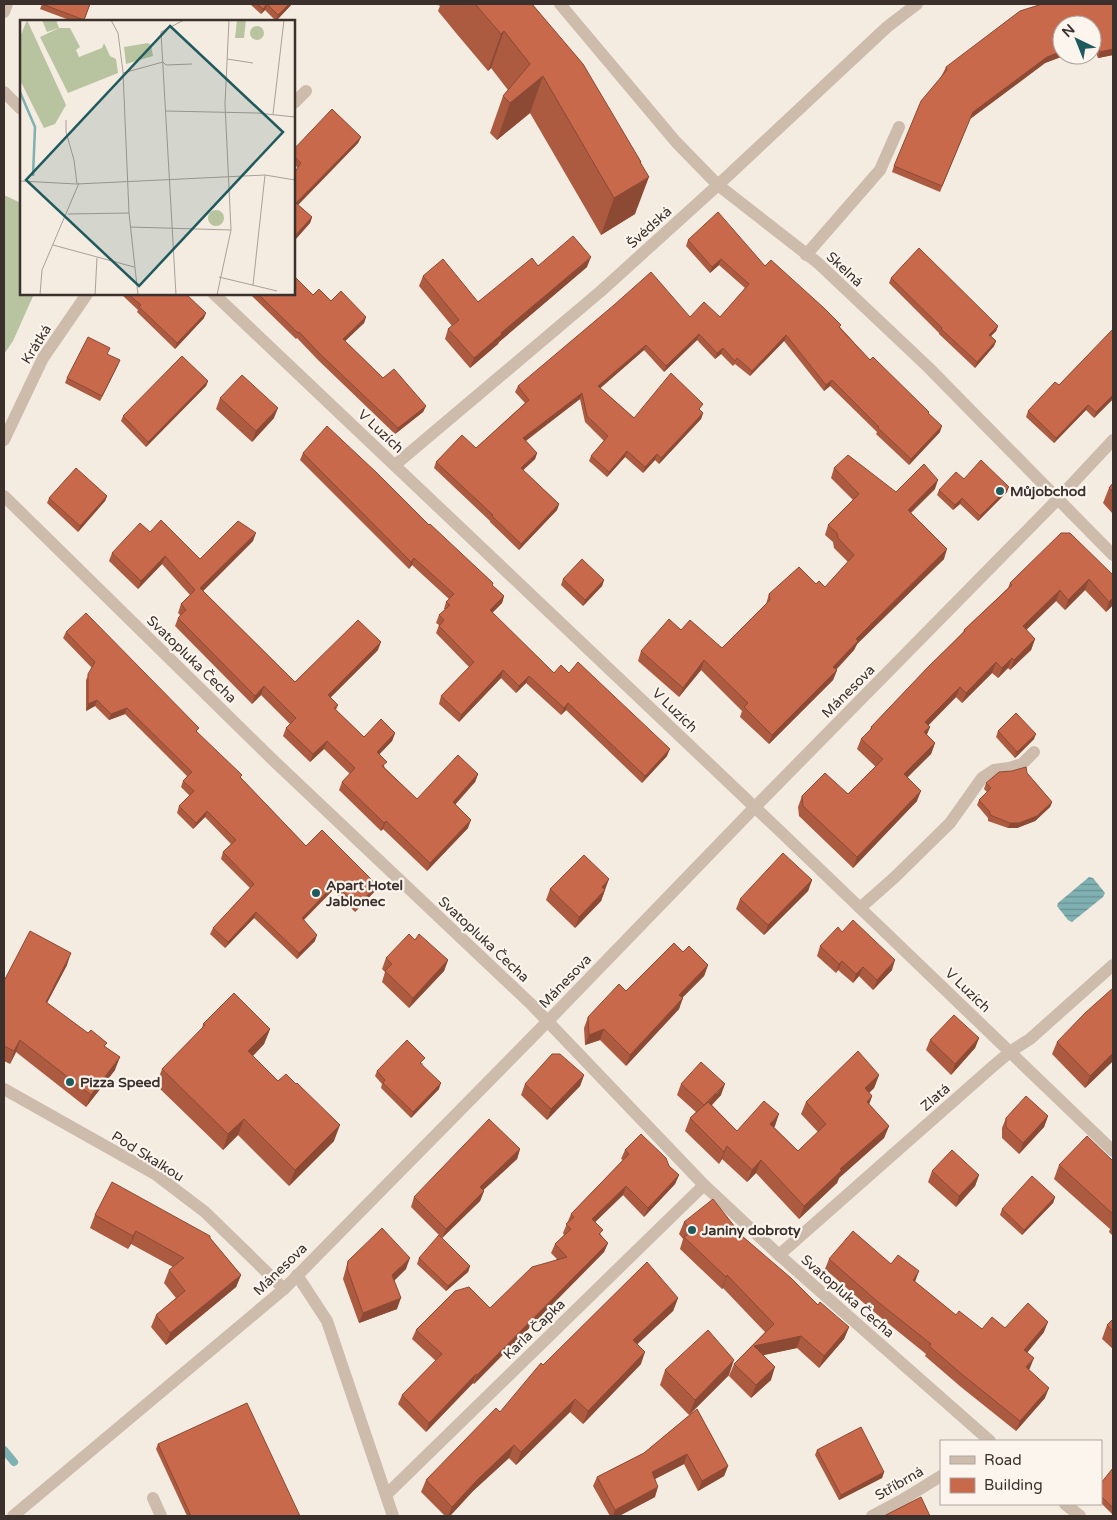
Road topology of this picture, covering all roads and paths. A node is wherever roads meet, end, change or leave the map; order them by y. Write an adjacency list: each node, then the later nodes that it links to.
1 (7, 4): 4 (street)
2 (560, 4): 10 (street, Skelná)
3 (916, 4): 10 (street, Švédská)
4 (4, 12)
5 (306, 91): 7 (street)
6 (4, 92): 8 (street)
7 (295, 102)
8 (20, 108)
9 (899, 127): 11 (street)
10 (718, 185): 11 (street, Skelná); 16 (street, Švédská)
11 (806, 255): 18 (street, Skelná)
12 (86, 295): 14 (street, Krátká)
13 (215, 295): 16 (street, V Luzích)
14 (4, 440)
15 (1113, 440): 18 (street, Mánesova)
16 (395, 465): 21 (street, V Luzích)
17 (4, 496): 24 (street, Svatopluka Čecha)
18 (1058, 499): 19 (street, Skelná); 21 (street, Mánesova)
19 (1113, 555)
20 (1034, 752): 22 (street)
21 (754, 807): 22 (street, V Luzích); 24 (street, Mánesova)
22 (860, 908): 25 (street, V Luzích)
23 (1113, 965): 25 (street, Zlatá)
24 (548, 1021): 28 (street, Svatopluka Čecha); 30 (street, Mánesova)
25 (1011, 1051): 27 (street, V Luzích); 29 (street, Zlatá)
26 (4, 1089): 31 (street, Pod Skalkou)
27 (1113, 1151)
28 (704, 1185): 29 (street, Svatopluka Čecha); 34 (street, Karla Čapka)
29 (779, 1255): 32 (street, Svatopluka Čecha)
30 (297, 1275): 31 (street, Mánesova); 34 (street)
31 (284, 1289): 37 (street, Mánesova)
32 (989, 1440)
33 (940, 1477): 40 (street, Stříbrná)
34 (386, 1495): 39 (street)
35 (152, 1498): 38 (street)
36 (1066, 1505): 41 (street)
37 (13, 1516)
38 (161, 1516)
39 (393, 1516)
40 (872, 1516)
41 (1080, 1516)

